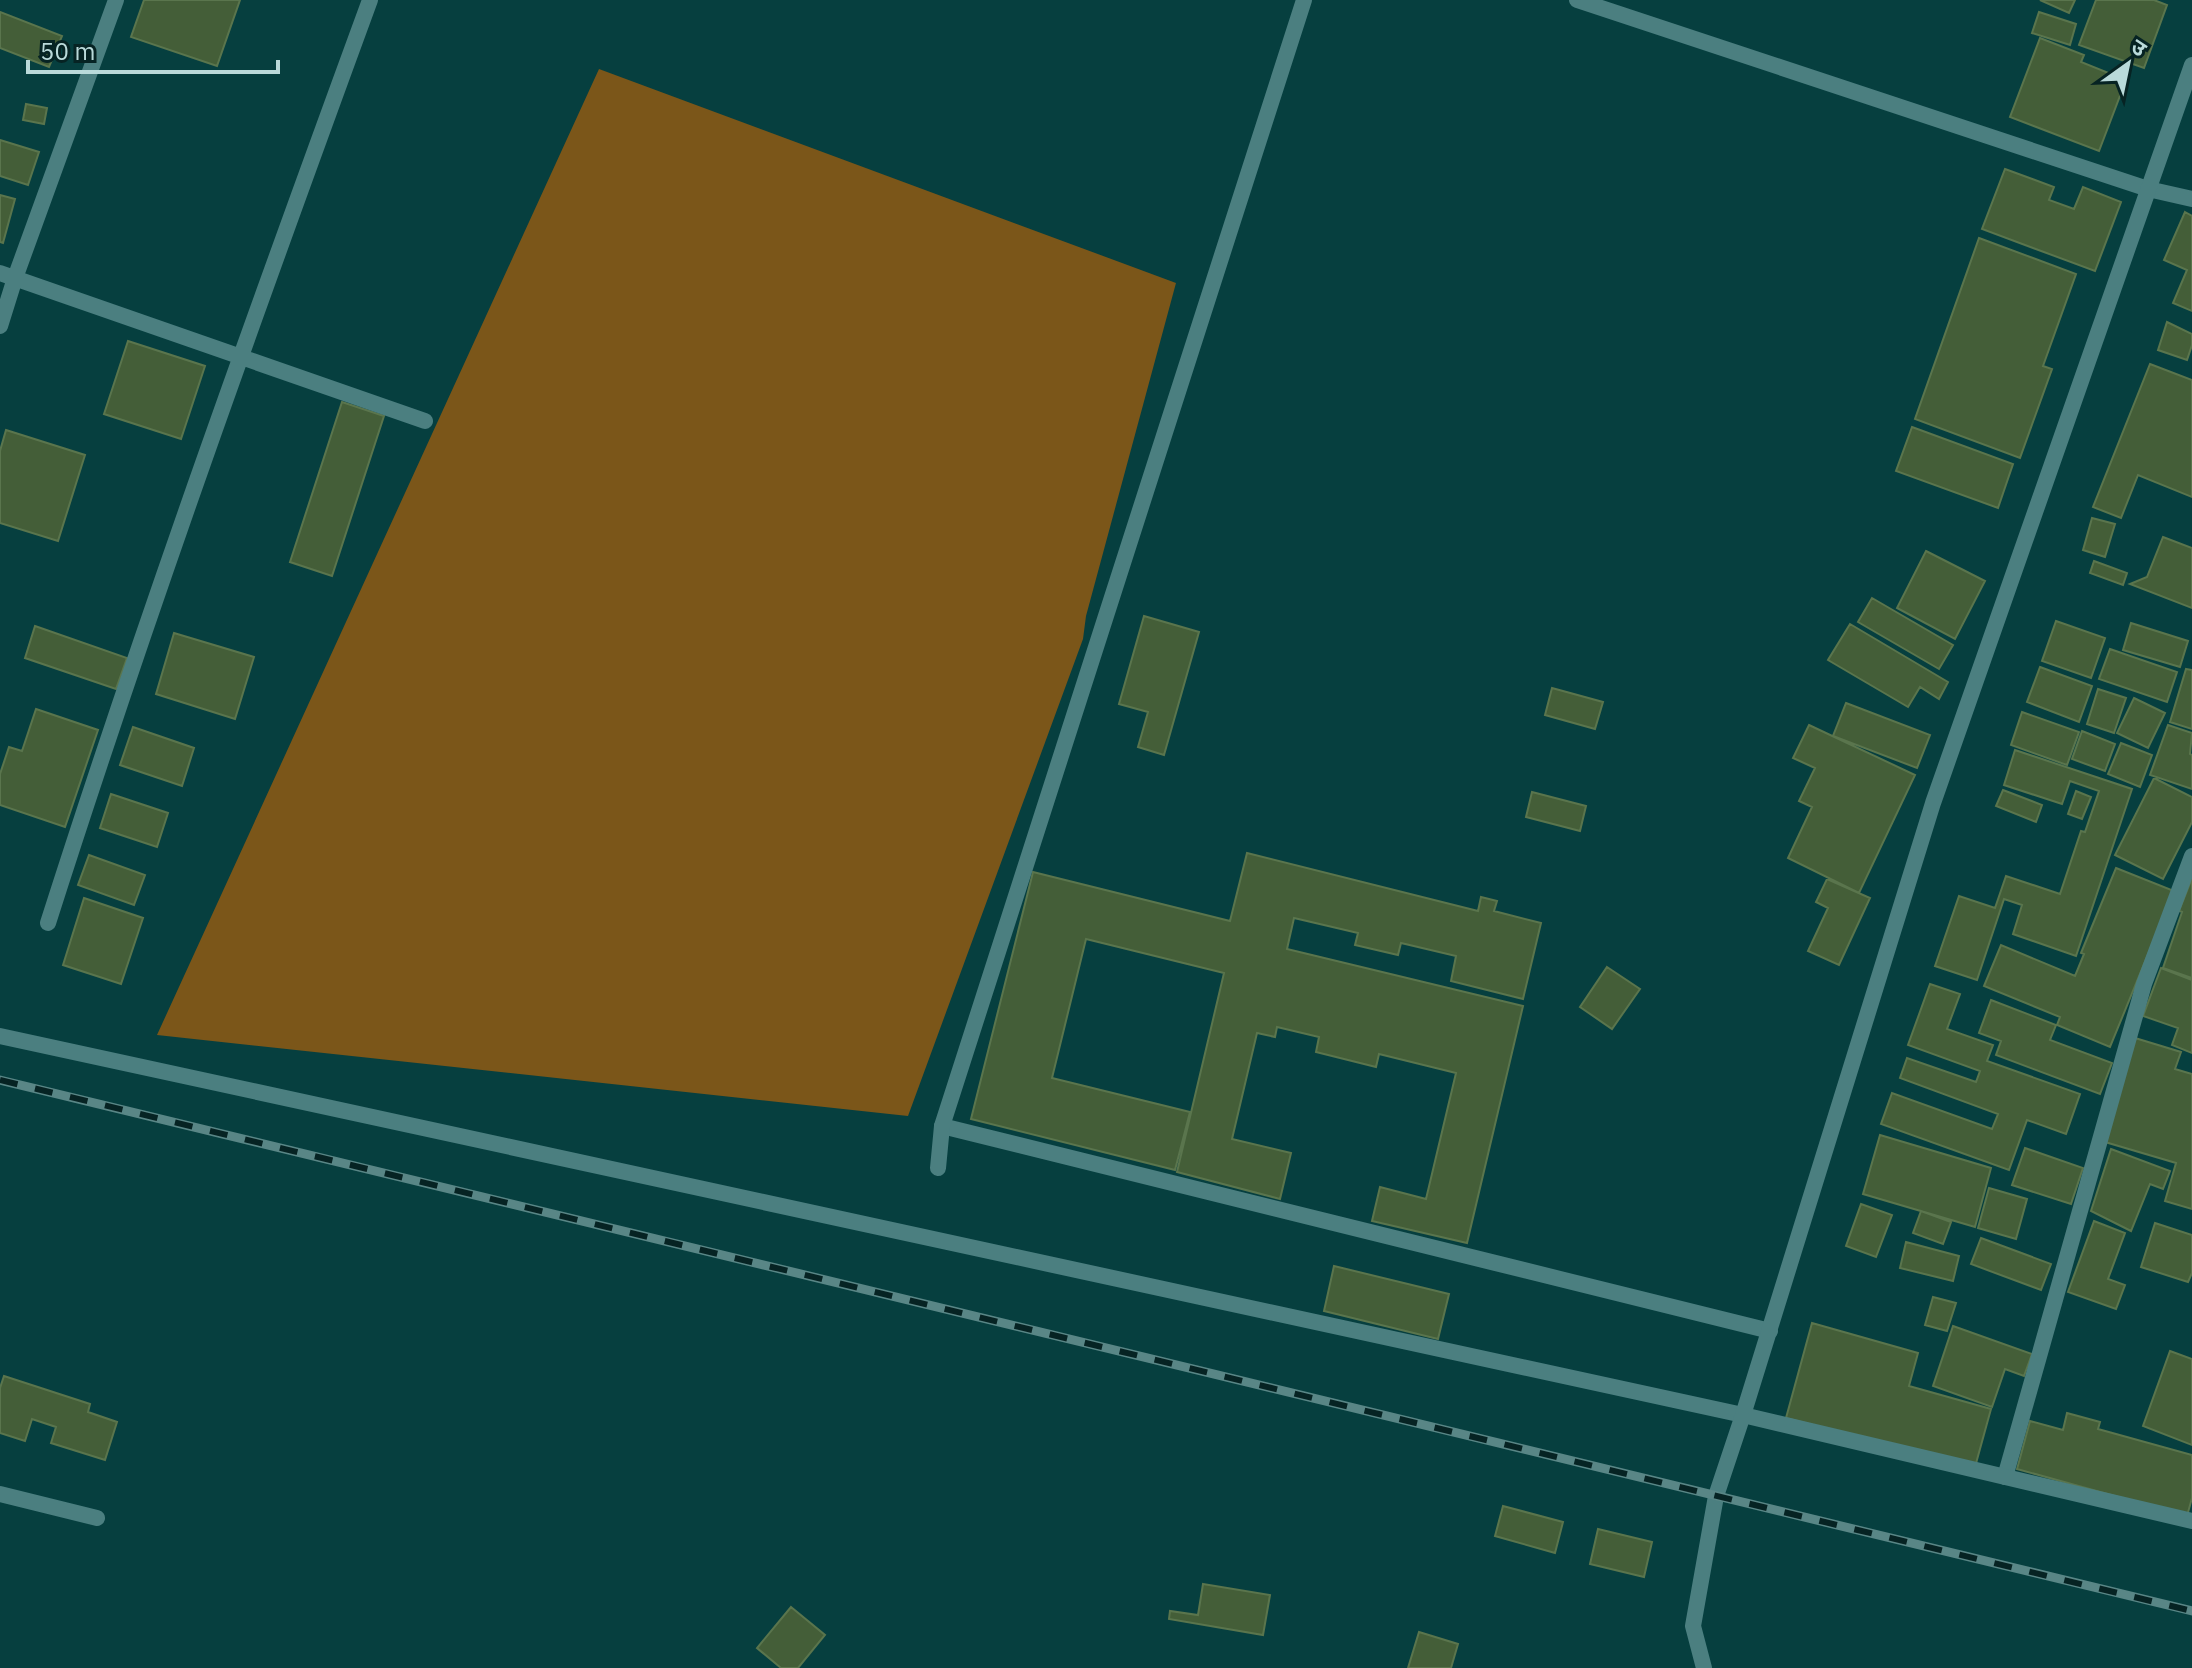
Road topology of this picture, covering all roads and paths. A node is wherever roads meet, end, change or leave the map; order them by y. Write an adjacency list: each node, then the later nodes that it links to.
1 (116, 0): 8 (street)
2 (370, 0): 10 (street)
3 (1304, 0): 15 (street)
4 (1577, 0): 6 (street)
5 (2192, 65): 6 (street)
6 (2148, 189): 7 (street); 17 (street)
7 (2192, 199)
8 (7, 276): 9 (street); 10 (street)
9 (0, 326)
10 (240, 356): 11 (street); 13 (street)
11 (425, 421)
12 (2192, 856): 19 (street)
13 (48, 923)
14 (0, 1036): 18 (street)
15 (942, 1126): 16 (street); 17 (street)
16 (938, 1168)
17 (1770, 1331): 18 (street)
18 (1743, 1415): 19 (street); 23 (street)
19 (2005, 1477): 22 (street)
20 (0, 1494): 21 (street)
21 (97, 1518)
22 (2192, 1521)
23 (1704, 1668)

